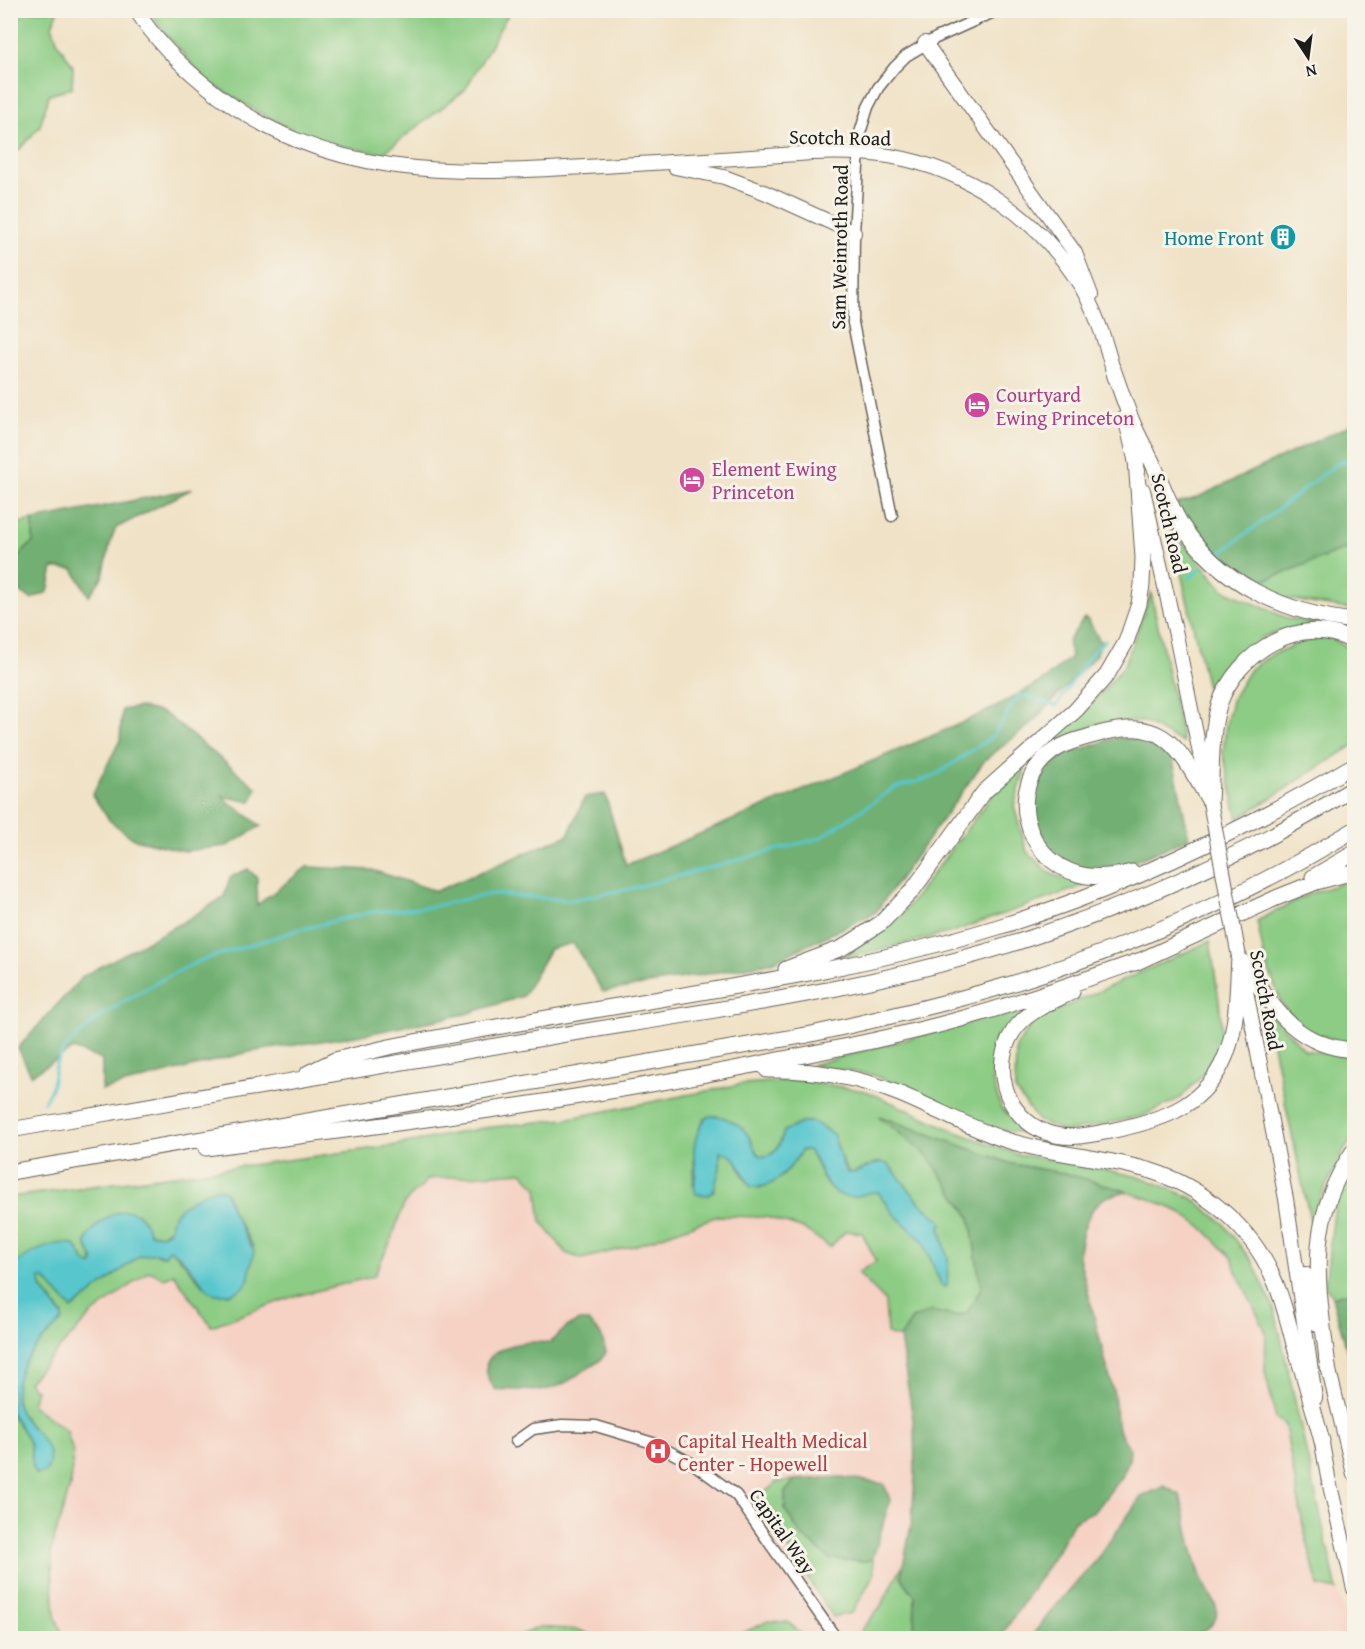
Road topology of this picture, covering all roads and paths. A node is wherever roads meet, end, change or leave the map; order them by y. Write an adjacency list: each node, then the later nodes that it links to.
1 (136, 10): 5 (main road, Scotch Road)
2 (998, 10): 3 (street, Sam Weinroth Road)
3 (925, 43): 4 (street, Sam Weinroth Road); 7 (main road)
4 (858, 153): 5 (main road, Scotch Road); 6 (street, Sam Weinroth Road); 7 (main road, Scotch Road)
5 (640, 164): 6 (main road)
6 (854, 233): 10 (street, Sam Weinroth Road)
7 (1099, 326): 8 (main road, Scotch Road)
8 (1113, 369): 9 (main road, Scotch Road); 11 (highway)
9 (1136, 460): 16 (main road, Scotch Road); 25 (highway)
10 (892, 516)
11 (1354, 621)
12 (1354, 642): 16 (highway)
13 (1354, 753): 17 (highway)
14 (1354, 765): 17 (highway)
15 (1354, 788): 28 (highway)
16 (1210, 802): 20 (highway); 23 (main road, Scotch Road, bridge)
17 (1252, 821): 20 (highway)
18 (1354, 830): 31 (highway)
19 (1354, 852): 22 (highway)
20 (1187, 853): 25 (highway)
21 (1354, 872): 22 (highway)
22 (1276, 898): 24 (highway)
23 (1239, 957): 24 (highway); 26 (highway); 32 (main road, Scotch Road)
24 (1144, 959): 27 (highway)
25 (645, 1001): 28 (highway)
26 (1354, 1050)
27 (713, 1073): 31 (highway); 35 (highway)
28 (291, 1080): 29 (highway)
29 (10, 1130)
30 (1354, 1150): 33 (highway)
31 (10, 1172)
32 (1286, 1199): 33 (main road, Scotch Road); 35 (main road, Scotch Road)
33 (1328, 1367): 36 (main road, Scotch Road)
34 (516, 1441): 38 (street, Capital Way)
35 (1322, 1441): 37 (main road, Scotch Road)
36 (1354, 1474)
37 (1354, 1589)
38 (836, 1638)

